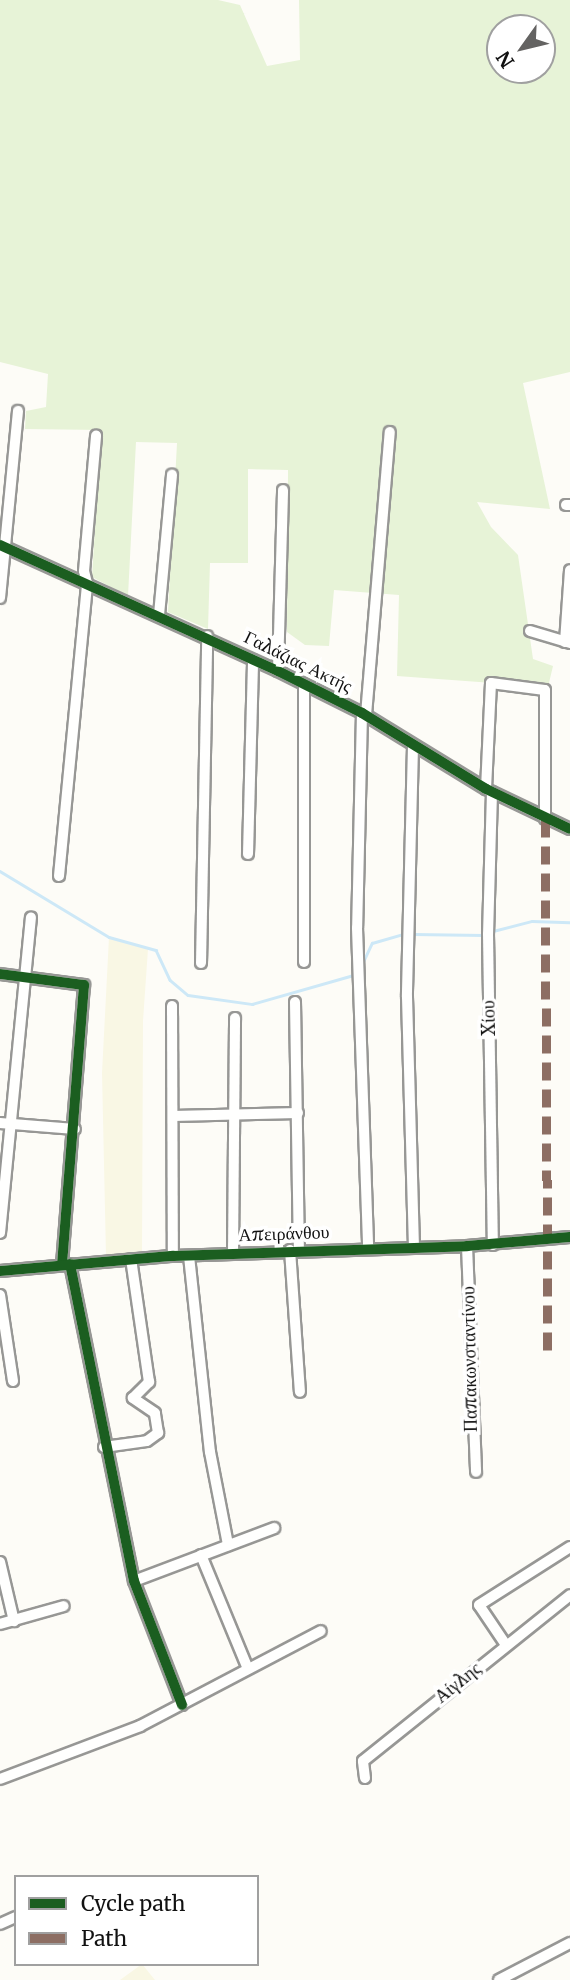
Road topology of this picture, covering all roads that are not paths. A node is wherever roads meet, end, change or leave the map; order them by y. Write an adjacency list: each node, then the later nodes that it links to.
1 (18, 411): 6 (street)
2 (390, 432): 17 (street)
3 (96, 436): 8 (street)
4 (172, 475): 10 (street)
5 (283, 490): 15 (street)
6 (3, 546): 8 (street, Γαλάζιας Ακτής); 9 (street)
7 (570, 570): 13 (street)
8 (87, 583): 10 (street, Γαλάζιας Ακτής); 23 (street)
9 (0, 598)
10 (159, 615): 12 (street, Γαλάζιας Ακτής)
11 (530, 631): 13 (street)
12 (207, 636): 14 (street, Γαλάζιας Ακτής); 26 (street)
13 (567, 642)
14 (253, 660): 15 (street, Γαλάζιας Ακτής); 22 (street)
15 (278, 671): 16 (street, Γαλάζιας Ακτής)
16 (304, 686): 17 (street, Γαλάζιας Ακτής); 25 (street)
17 (364, 714): 18 (street, Γαλάζιας Ακτής); 42 (street)
18 (413, 746): 19 (street, Γαλάζιας Ακτής); 41 (street)
19 (489, 791): 20 (street, Γαλάζιας Ακτής); 20 (street, Χίου); 39 (street, Χίου)
20 (545, 819): 21 (street, Γαλάζιας Ακτής)
21 (570, 829)
22 (248, 854)
23 (59, 876)
24 (31, 918): 28 (street)
25 (303, 962)
26 (201, 963)
27 (0, 974): 28 (street)
28 (25, 975): 35 (street); 36 (street)
29 (295, 1002): 33 (street)
30 (172, 1006): 34 (street)
31 (235, 1018): 32 (street)
32 (235, 1113): 33 (street); 34 (street); 44 (street)
33 (298, 1113): 43 (street)
34 (173, 1116): 45 (street)
35 (5, 1123): 36 (street); 37 (street)
36 (75, 1129): 48 (street)
37 (0, 1233)
38 (570, 1237): 39 (street, Απειράνθου)
39 (493, 1245): 40 (street, Απειράνθου)
40 (467, 1246): 41 (street, Απειράνθου); 54 (street, Παπακωνσταντίνου)
41 (414, 1247): 42 (street, Απειράνθου)
42 (368, 1248): 43 (street, Απειράνθου)
43 (294, 1250): 44 (street, Απειράνθου); 52 (street)
44 (233, 1253): 46 (street, Απειράνθου)
45 (173, 1256): 46 (street, Απειράνθου); 47 (street, Απειράνθου)
46 (189, 1256): 56 (street)
47 (131, 1259): 48 (street, Απειράνθου); 53 (street)
48 (66, 1264): 49 (street, Απειράνθου); 53 (street)
49 (0, 1271)
50 (0, 1295): 51 (street)
51 (13, 1381)
52 (300, 1392)
53 (104, 1447): 60 (street)
54 (476, 1472)
55 (274, 1528): 56 (street)
56 (228, 1545): 58 (street)
57 (570, 1546): 66 (street)
58 (201, 1555): 60 (street); 67 (street)
59 (0, 1562): 63 (street)
60 (134, 1581): 68 (street)
61 (570, 1595): 66 (street, Αίγλης)
62 (64, 1606): 63 (street)
63 (14, 1621): 64 (street)
64 (0, 1624)
65 (321, 1632): 67 (street)
66 (506, 1645): 69 (street, Αίγλης)
67 (248, 1669): 68 (street)
68 (183, 1705): 70 (street)
69 (365, 1778)
70 (0, 1779)
71 (570, 1942): 72 (street)
72 (499, 1980)

